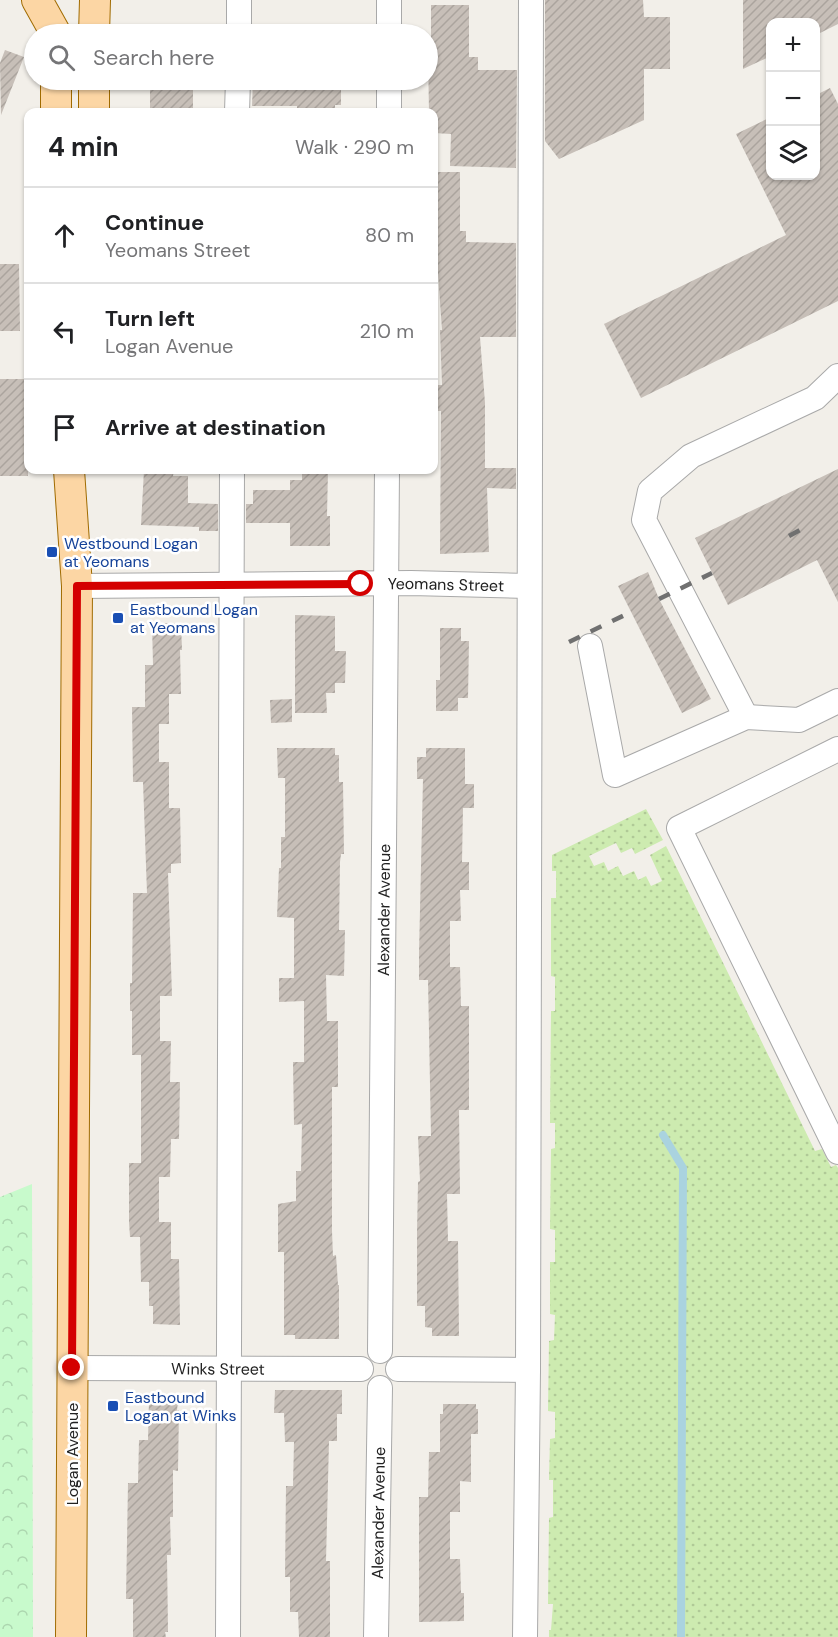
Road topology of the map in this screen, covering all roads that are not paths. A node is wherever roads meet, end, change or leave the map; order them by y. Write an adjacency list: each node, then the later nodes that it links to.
1 (37, 0): 7 (main road)
2 (57, 0): 8 (main road)
3 (95, 0): 9 (main road)
4 (239, 0): 10 (street)
5 (389, 0): 11 (street)
6 (531, 0): 28 (street)
7 (51, 24)
8 (57, 24)
9 (94, 24)
10 (239, 24)
11 (389, 24)
12 (56, 90): 16 (main road)
13 (94, 90): 17 (main road)
14 (238, 90): 18 (street)
15 (389, 90): 19 (street)
16 (56, 108)
17 (94, 108)
18 (237, 108)
19 (389, 108)
20 (838, 376): 31 (street)
21 (69, 474): 26 (main road, Logan Avenue)
22 (87, 474): 26 (main road, Logan Avenue)
23 (232, 474): 27 (street)
24 (387, 474): 25 (street, Alexander Avenue)
25 (386, 583): 27 (street, Yeomans Street); 28 (street, Yeomans Street); 34 (street, Alexander Avenue)
26 (77, 586): 27 (street, Yeomans Street); 35 (main road, Logan Avenue)
27 (230, 586): 36 (street)
28 (528, 586): 39 (street)
29 (590, 646): 31 (street)
30 (838, 701): 31 (street)
31 (746, 717)
32 (838, 749): 33 (street)
33 (838, 1152)
34 (380, 1351): 37 (street); 38 (street)
35 (72, 1368): 36 (street, Winks Street); 41 (main road, Logan Avenue)
36 (229, 1369): 37 (street, Winks Street); 42 (street)
37 (361, 1370): 40 (street)
38 (398, 1370): 39 (street); 40 (street)
39 (528, 1370): 44 (street)
40 (380, 1388): 43 (street, Alexander Avenue)
41 (71, 1637)
42 (228, 1637)
43 (376, 1637)
44 (525, 1637)

